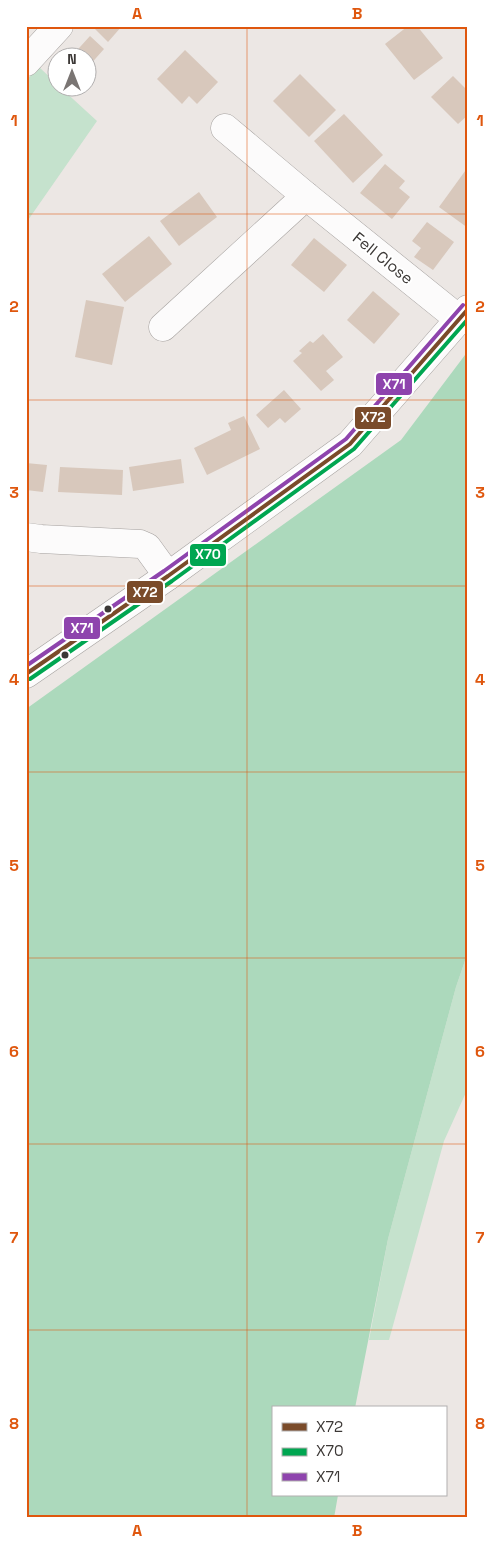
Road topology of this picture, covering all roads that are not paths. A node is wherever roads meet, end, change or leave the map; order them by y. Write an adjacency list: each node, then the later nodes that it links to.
1 (59, 26): 2 (main road)
2 (26, 62)
3 (225, 128): 4 (main road, Fell Close)
4 (306, 196): 5 (main road, Fell Close); 6 (main road)
5 (464, 314): 8 (main road)
6 (163, 327)
7 (26, 536): 8 (main road)
8 (168, 576): 9 (main road)
9 (26, 674)

